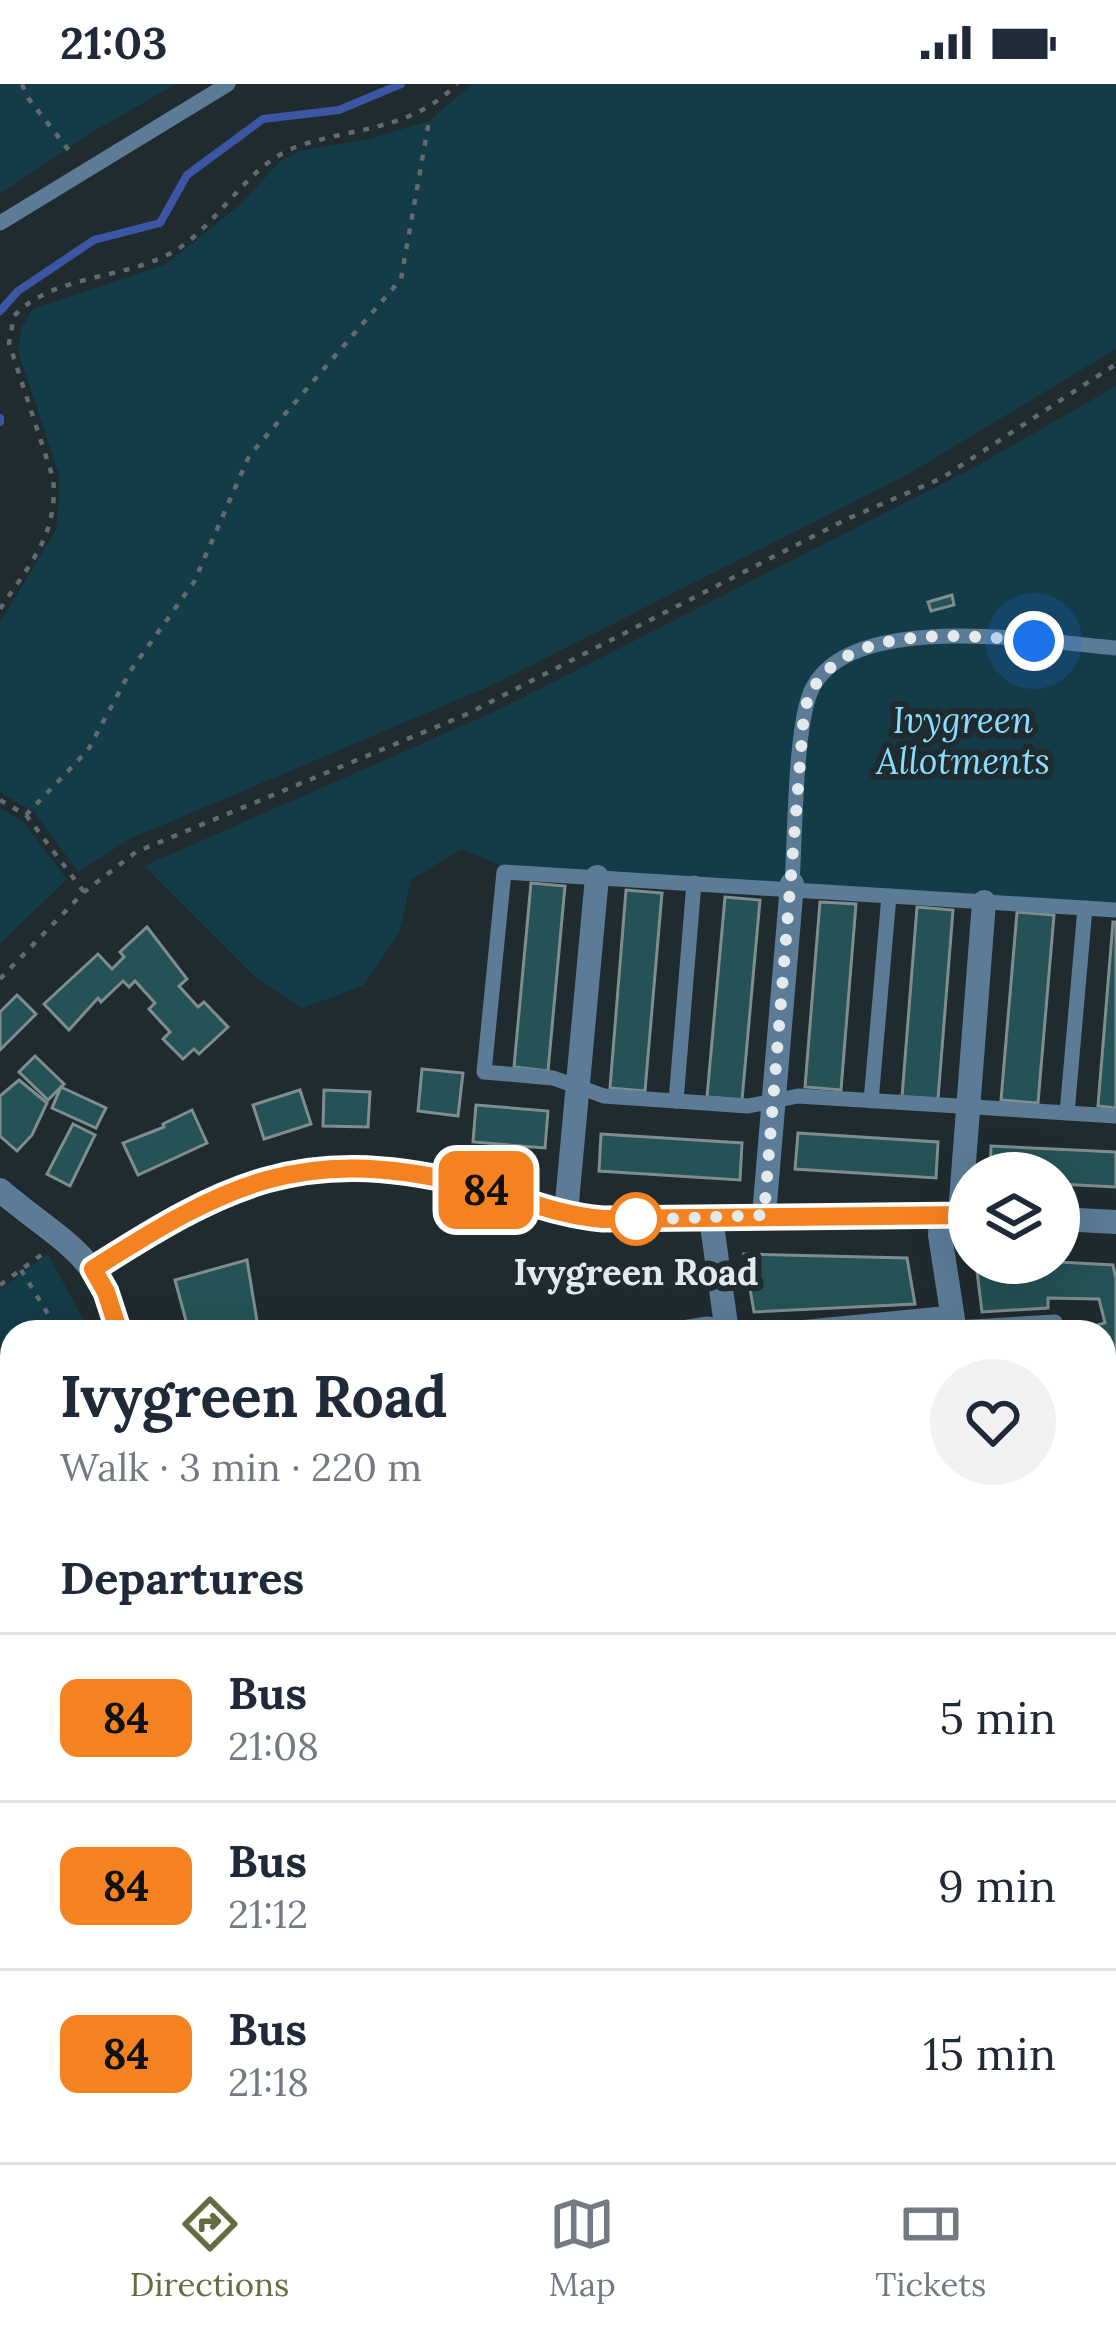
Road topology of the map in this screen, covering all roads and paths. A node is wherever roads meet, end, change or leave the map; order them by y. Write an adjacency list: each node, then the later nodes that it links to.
1 (22, 84): 5 (path)
2 (228, 84): 5 (lane)
3 (457, 84): 8 (path)
4 (429, 121): 11 (path)
5 (86, 171): 6 (lane)
6 (0, 223)
7 (1116, 364): 15 (path)
8 (0, 609)
9 (1116, 649): 14 (lane)
10 (0, 800): 11 (path)
11 (26, 814): 15 (path)
12 (597, 878): 13 (lane); 21 (street); 21 (lane)
13 (694, 884): 14 (lane); 22 (lane)
14 (792, 887): 16 (lane); 23 (street)
15 (83, 892): 20 (path)
16 (889, 896): 17 (lane); 24 (lane)
17 (984, 902): 18 (lane); 25 (street)
18 (1085, 908): 19 (lane); 26 (lane)
19 (1116, 910)
20 (0, 979)
21 (577, 1087): 22 (lane); 30 (street)
22 (676, 1101): 23 (lane)
23 (773, 1101): 24 (lane); 32 (street)
24 (871, 1101): 25 (lane)
25 (967, 1108): 26 (lane); 28 (street)
26 (1067, 1113): 27 (lane)
27 (1116, 1116)
28 (963, 1152)
29 (0, 1190): 37 (street)
30 (566, 1213): 33 (street); 38 (street)
31 (948, 1214): 32 (street)
32 (764, 1215): 33 (street)
33 (711, 1218): 43 (street)
34 (1080, 1221): 35 (street)
35 (1116, 1222)
36 (948, 1225): 44 (street)
37 (53, 1229): 38 (street); 39 (path)
38 (93, 1269): 42 (street)
39 (21, 1270): 40 (path); 41 (path)
40 (0, 1286)
41 (52, 1320)
42 (114, 1320)
43 (725, 1320)
44 (952, 1320)

